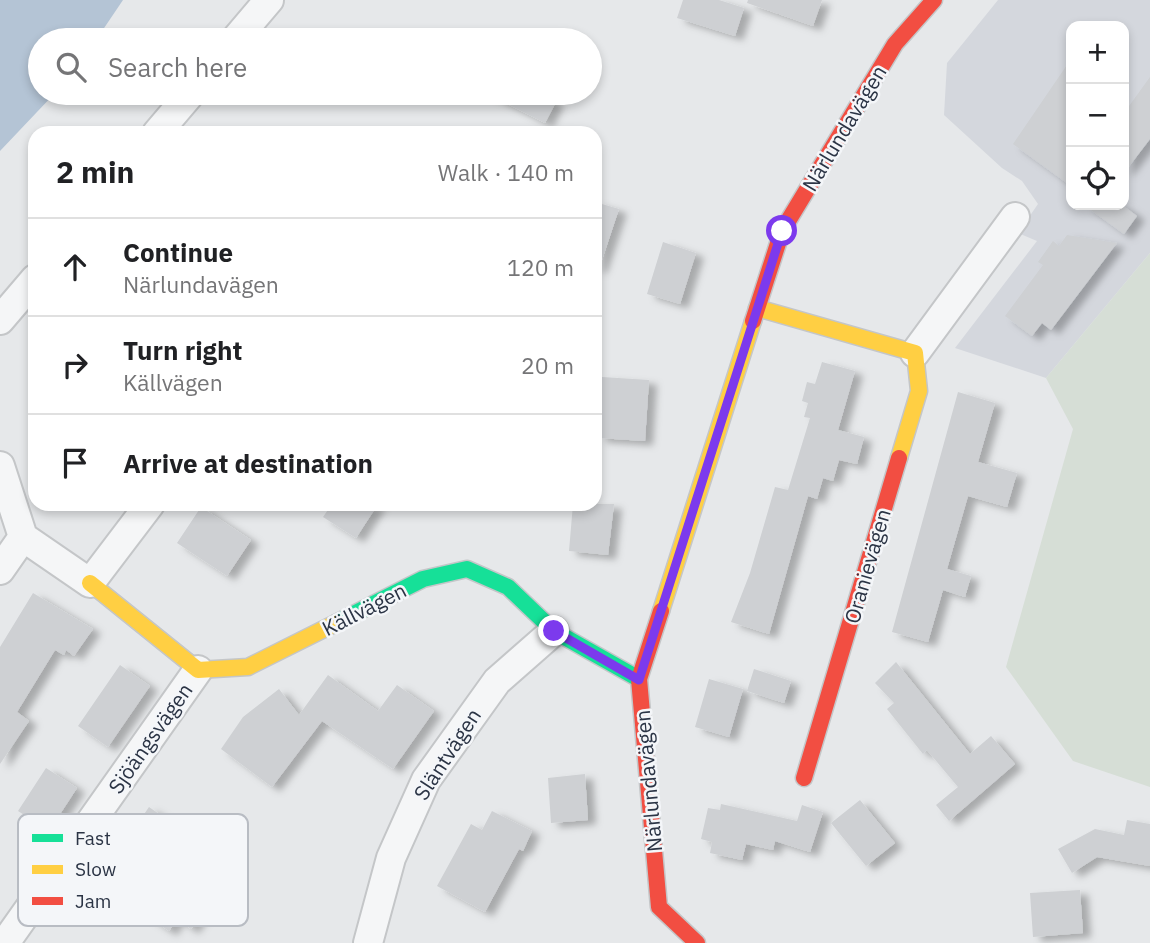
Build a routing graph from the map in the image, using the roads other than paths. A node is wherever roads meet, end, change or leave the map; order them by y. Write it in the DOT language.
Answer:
graph roads {
  1 [pos="269,0"];
  2 [pos="934,0"];
  3 [pos="245,28"];
  4 [pos="181,105"];
  5 [pos="164,126"];
  6 [pos="1015,217"];
  7 [pos="28,287"];
  8 [pos="757,309"];
  9 [pos="0,320"];
  10 [pos="915,353"];
  11 [pos="0,466"];
  12 [pos="145,511"];
  13 [pos="23,537"];
  14 [pos="0,570"];
  15 [pos="90,583"];
  16 [pos="554,631"];
  17 [pos="198,670"];
  18 [pos="639,680"];
  19 [pos="804,778"];
  20 [pos="96,814"];
  21 [pos="18,925"];
  22 [pos="5,943"];
  23 [pos="368,943"];
  24 [pos="696,943"];
  1 -- 3 [label="street"];
  2 -- 8 [label="street, Närlundavägen"];
  4 -- 5 [label="street"];
  6 -- 10 [label="street"];
  7 -- 9 [label="street"];
  8 -- 10 [label="street"];
  8 -- 18 [label="street, Närlundavägen"];
  10 -- 19 [label="street, Oranievägen"];
  11 -- 13 [label="street"];
  12 -- 15 [label="street"];
  13 -- 14 [label="street"];
  13 -- 15 [label="street"];
  15 -- 17 [label="street"];
  16 -- 17 [label="street, Källvägen"];
  16 -- 18 [label="street, Källvägen"];
  16 -- 23 [label="street, Släntvägen"];
  17 -- 20 [label="street, Sjöängsvägen"];
  18 -- 24 [label="street, Närlundavägen"];
  21 -- 22 [label="street, Sjöängsvägen"];
}
